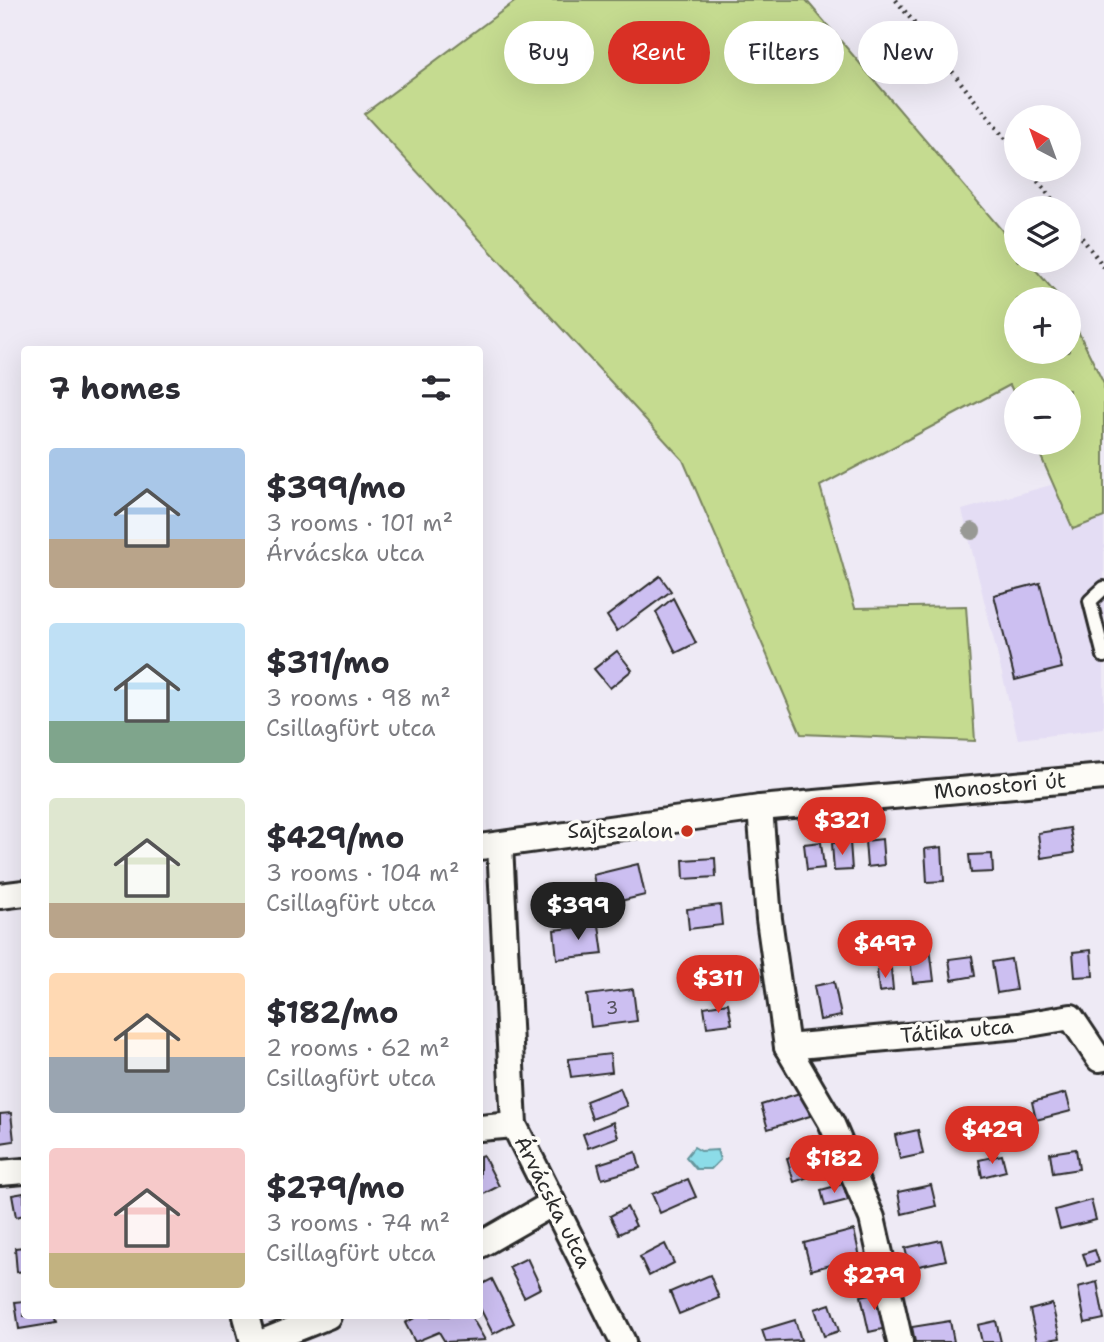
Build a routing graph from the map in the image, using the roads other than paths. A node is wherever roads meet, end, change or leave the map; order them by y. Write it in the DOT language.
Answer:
graph roads {
  1 [pos="1104,588"];
  2 [pos="1104,656"];
  3 [pos="1104,777"];
  4 [pos="760,808"];
  5 [pos="490,846"];
  6 [pos="21,893"];
  7 [pos="0,896"];
  8 [pos="788,1047"];
  9 [pos="1104,1058"];
  10 [pos="514,1125"];
  11 [pos="483,1128"];
  12 [pos="21,1171"];
  13 [pos="0,1173"];
  14 [pos="553,1203"];
  15 [pos="483,1243"];
  16 [pos="247,1319"];
  17 [pos="320,1319"];
  18 [pos="253,1342"];
  19 [pos="263,1342"];
  20 [pos="623,1342"];
  21 [pos="900,1342"];
  1 -- 2 [label="lane"];
  3 -- 4 [label="street, Monostori út"];
  4 -- 5 [label="street, Monostori út"];
  4 -- 8 [label="street"];
  5 -- 10 [label="street, Árvácska utca"];
  6 -- 7 [label="street"];
  8 -- 9 [label="street, Tátika utca"];
  8 -- 21 [label="street"];
  10 -- 11 [label="street"];
  10 -- 14 [label="street, Árvácska utca"];
  12 -- 13 [label="street"];
  14 -- 15 [label="street"];
  14 -- 20 [label="street, Árvácska utca"];
  16 -- 18 [label="street"];
  17 -- 19 [label="street"];
}
